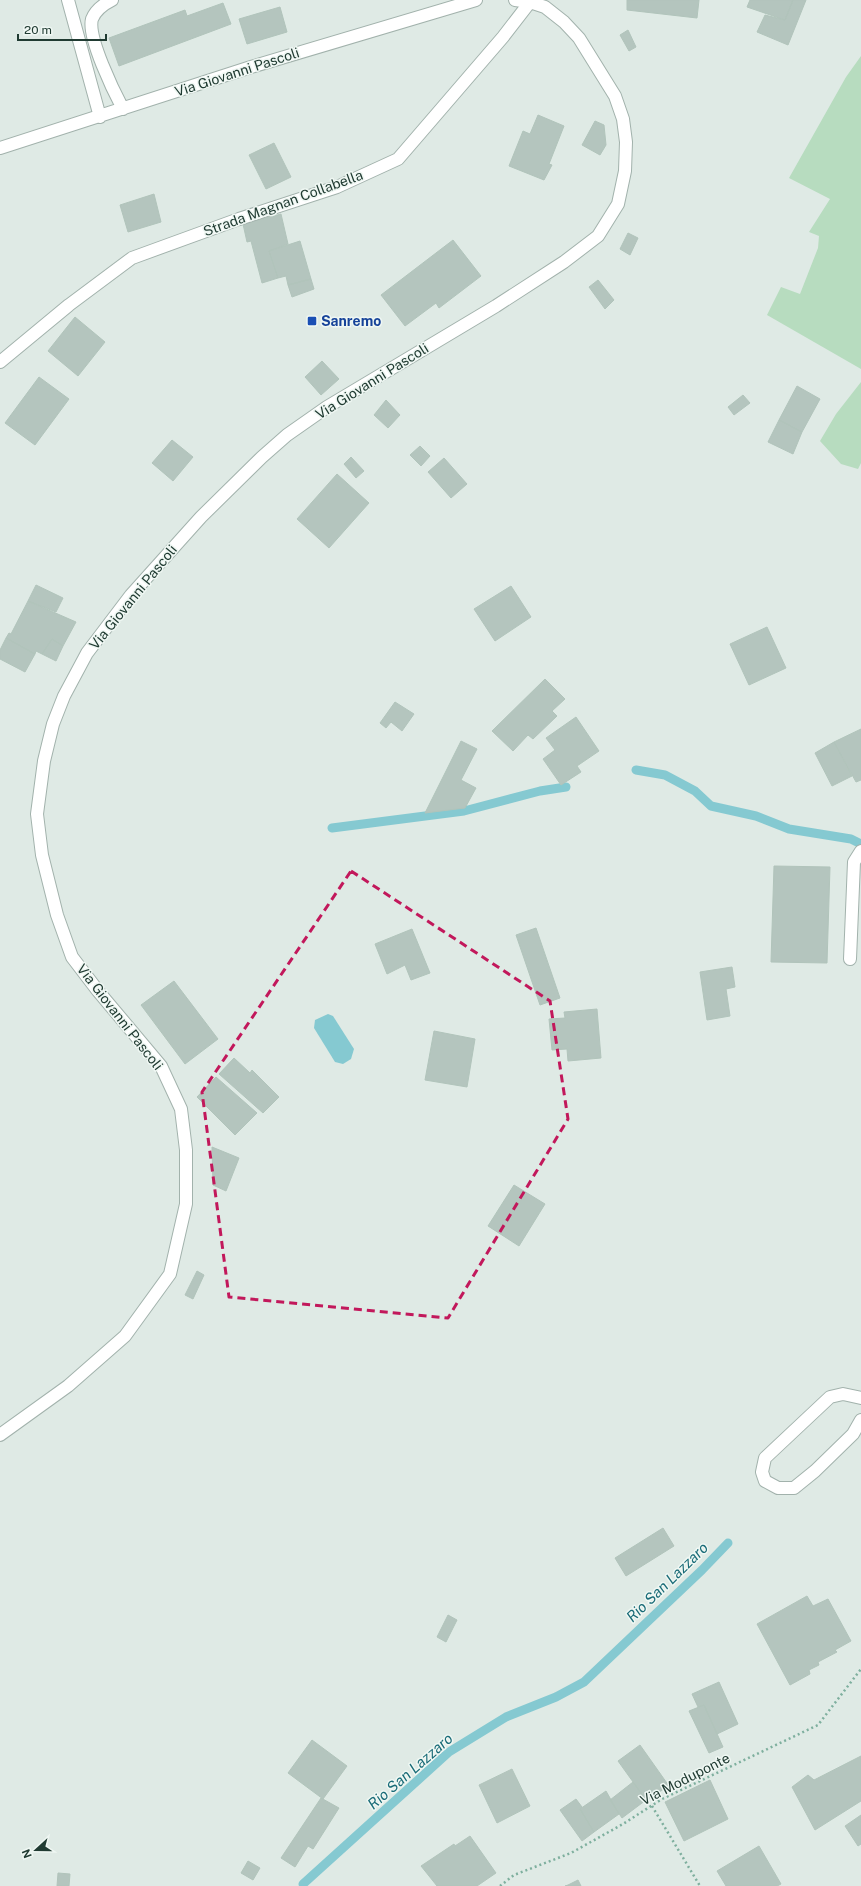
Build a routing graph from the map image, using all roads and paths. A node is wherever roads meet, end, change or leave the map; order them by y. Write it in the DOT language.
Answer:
graph roads {
  1 [pos="68,0"];
  2 [pos="112,0"];
  3 [pos="476,0"];
  4 [pos="515,0"];
  5 [pos="530,2"];
  6 [pos="123,109"];
  7 [pos="100,117"];
  8 [pos="0,148"];
  9 [pos="0,362"];
  10 [pos="861,851"];
  11 [pos="850,959"];
  12 [pos="861,1398"];
  13 [pos="861,1420"];
  14 [pos="0,1435"];
  15 [pos="861,1669"];
  16 [pos="652,1806"];
  17 [pos="500,1886"];
  18 [pos="700,1886"];
  1 -- 7 [label="street"];
  2 -- 6 [label="street"];
  3 -- 6 [label="street, Via Giovanni Pascoli"];
  4 -- 5 [label="street, Via Giovanni Pascoli"];
  5 -- 9 [label="street, Strada Magnan Collabella"];
  5 -- 14 [label="street, Via Giovanni Pascoli"];
  6 -- 7 [label="street, Via Giovanni Pascoli"];
  7 -- 8 [label="street, Via Giovanni Pascoli"];
  10 -- 11 [label="street"];
  12 -- 13 [label="street"];
  15 -- 16 [label="path, Via Moduponte"];
  16 -- 17 [label="path, Via Moduponte"];
  16 -- 18 [label="path"];
}
